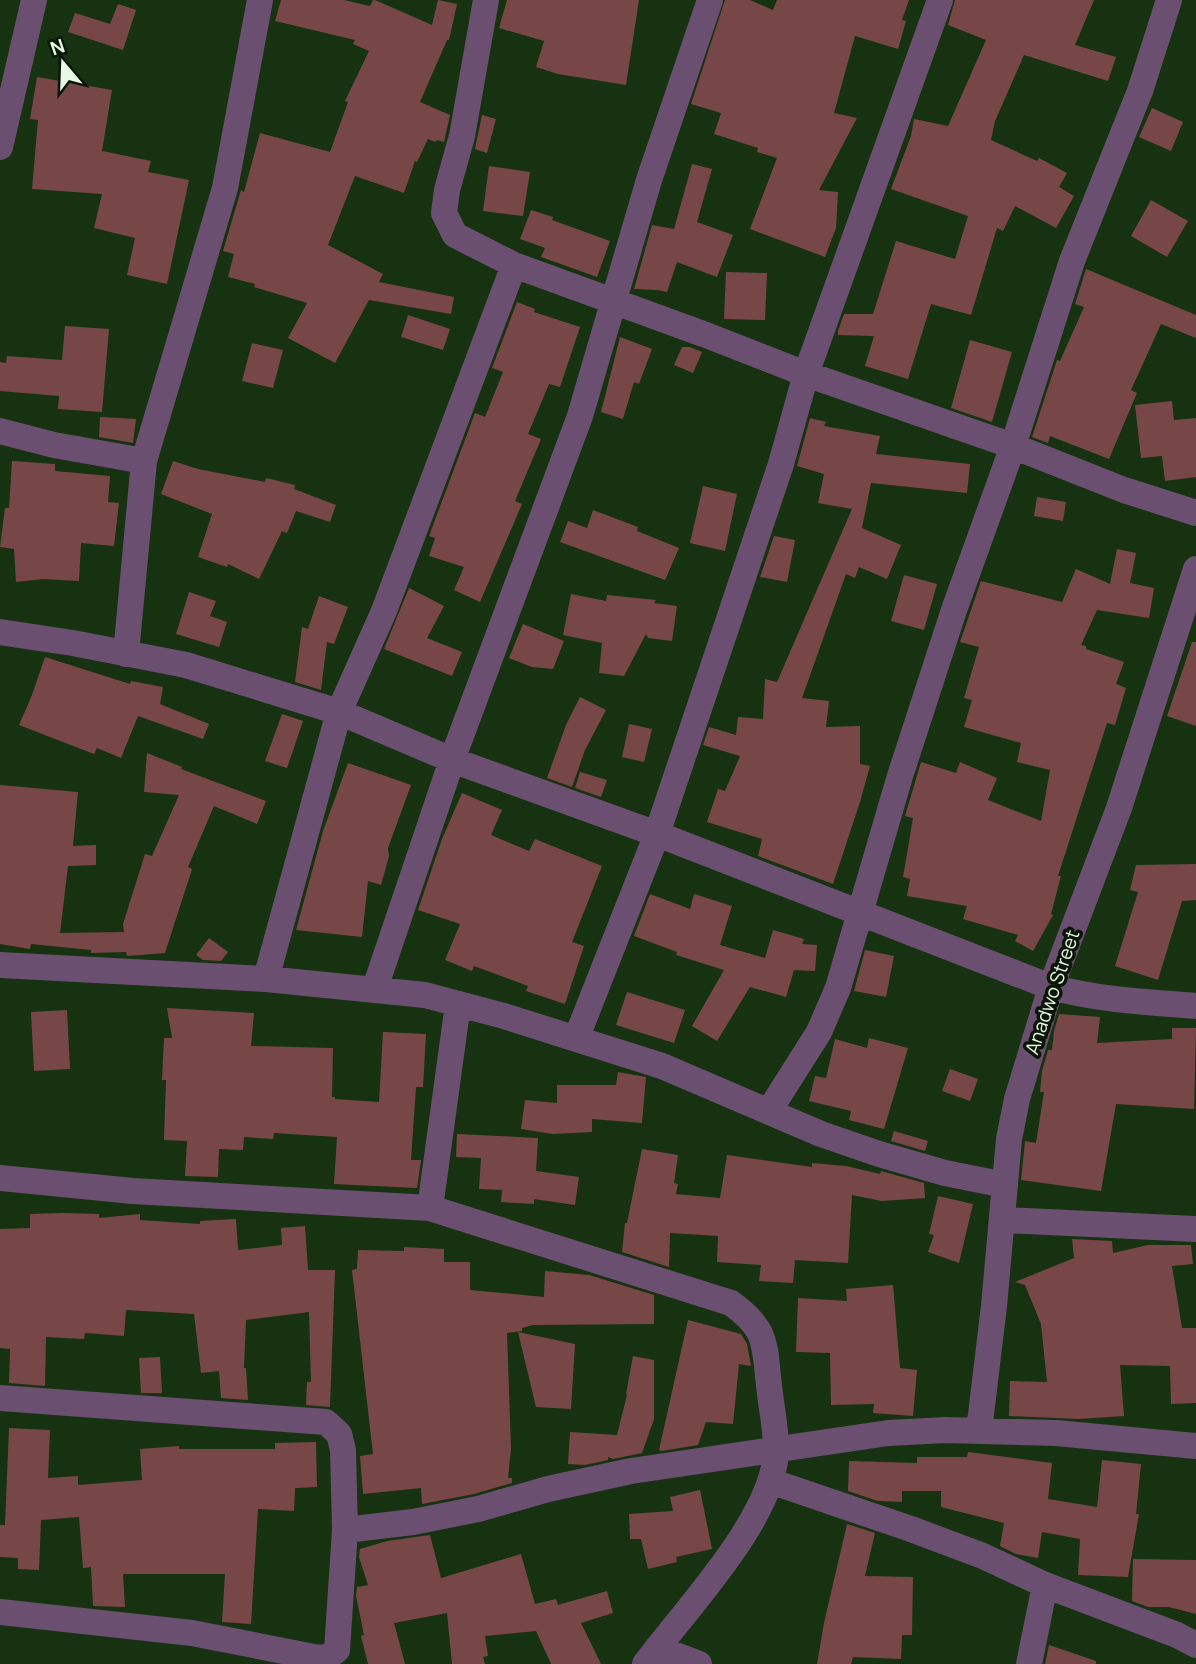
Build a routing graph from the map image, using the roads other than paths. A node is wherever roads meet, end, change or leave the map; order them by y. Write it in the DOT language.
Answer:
graph roads {
  1 [pos="34,0"];
  2 [pos="260,0"];
  3 [pos="486,0"];
  4 [pos="710,0"];
  5 [pos="940,0"];
  6 [pos="1169,0"];
  7 [pos="0,146"];
  8 [pos="514,265"];
  9 [pos="615,301"];
  10 [pos="806,374"];
  11 [pos="0,430"];
  12 [pos="1013,446"];
  13 [pos="144,461"];
  14 [pos="1196,513"];
  15 [pos="1196,569"];
  16 [pos="0,632"];
  17 [pos="126,654"];
  18 [pos="339,712"];
  19 [pos="452,760"];
  20 [pos="657,834"];
  21 [pos="861,912"];
  22 [pos="0,965"];
  23 [pos="266,979"];
  24 [pos="1051,987"];
  25 [pos="375,989"];
  26 [pos="1193,1000"];
  27 [pos="458,1004"];
  28 [pos="576,1039"];
  29 [pos="769,1111"];
  30 [pos="0,1178"];
  31 [pos="1005,1185"];
  32 [pos="430,1208"];
  33 [pos="1003,1220"];
  34 [pos="1196,1229"];
  35 [pos="0,1398"];
  36 [pos="979,1431"];
  37 [pos="1196,1446"];
  38 [pos="776,1450"];
  39 [pos="770,1481"];
  40 [pos="345,1530"];
  41 [pos="1045,1585"];
  42 [pos="0,1612"];
  43 [pos="1196,1645"];
  44 [pos="651,1656"];
  45 [pos="699,1664"];
  46 [pos="1029,1664"];
  1 -- 7 [label="street"];
  2 -- 13 [label="street"];
  3 -- 8 [label="street"];
  4 -- 9 [label="street"];
  5 -- 10 [label="street"];
  6 -- 12 [label="street"];
  8 -- 9 [label="street"];
  8 -- 18 [label="street"];
  9 -- 10 [label="street"];
  9 -- 19 [label="street"];
  10 -- 12 [label="street"];
  10 -- 20 [label="street"];
  11 -- 13 [label="street"];
  12 -- 14 [label="street"];
  12 -- 21 [label="street"];
  13 -- 17 [label="street"];
  15 -- 24 [label="street, Anadwo Street"];
  16 -- 17 [label="street"];
  17 -- 18 [label="street"];
  18 -- 19 [label="street"];
  18 -- 23 [label="street"];
  19 -- 20 [label="street"];
  19 -- 25 [label="street"];
  20 -- 21 [label="street"];
  20 -- 28 [label="street"];
  21 -- 24 [label="street"];
  21 -- 29 [label="street"];
  22 -- 23 [label="street"];
  23 -- 25 [label="street"];
  24 -- 26 [label="street"];
  24 -- 31 [label="street, Anadwo Street"];
  25 -- 27 [label="street"];
  27 -- 28 [label="street"];
  27 -- 32 [label="street"];
  28 -- 29 [label="street"];
  29 -- 31 [label="street"];
  30 -- 32 [label="street"];
  31 -- 33 [label="street, Anadwo Street"];
  32 -- 38 [label="street"];
  33 -- 34 [label="street"];
  33 -- 36 [label="street, Anadwo Street"];
  35 -- 40 [label="street"];
  36 -- 37 [label="street"];
  36 -- 38 [label="street"];
  38 -- 39 [label="street"];
  38 -- 40 [label="street"];
  39 -- 41 [label="street"];
  39 -- 44 [label="street"];
  40 -- 42 [label="street"];
  41 -- 43 [label="street"];
  41 -- 46 [label="street"];
  44 -- 45 [label="street"];
}
